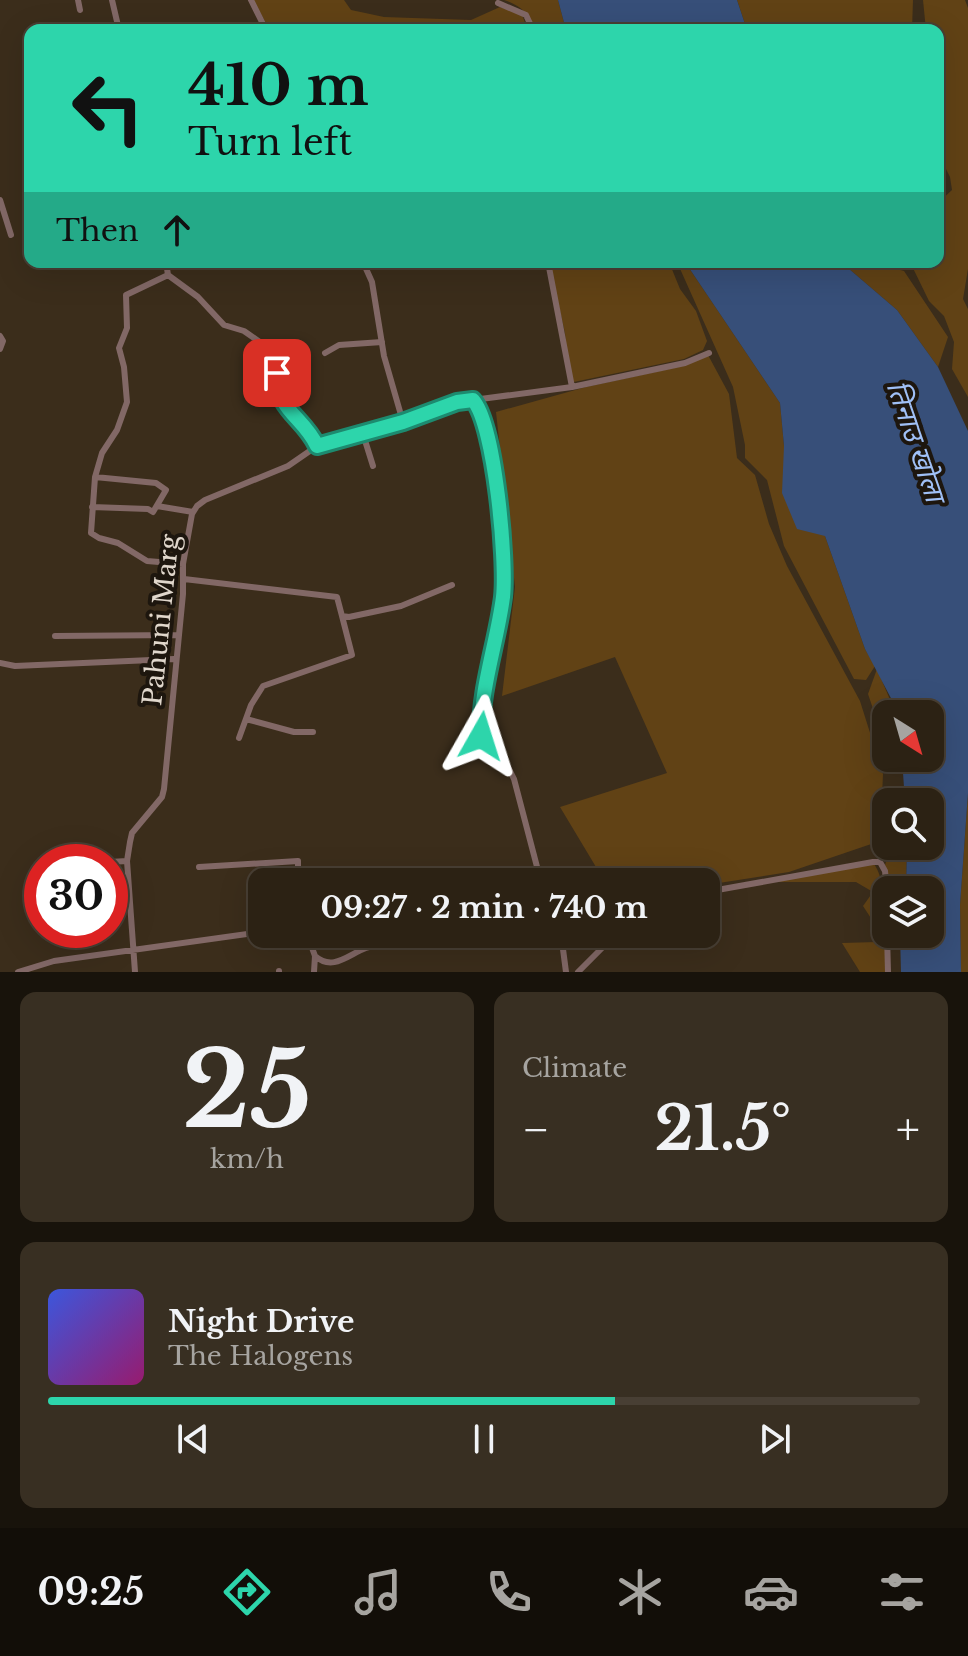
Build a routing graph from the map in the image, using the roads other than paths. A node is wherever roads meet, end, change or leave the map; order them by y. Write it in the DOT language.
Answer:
graph roads {
  1 [pos="78,0"];
  2 [pos="112,0"];
  3 [pos="251,0"];
  4 [pos="498,3"];
  5 [pos="80,10"];
  6 [pos="118,24"];
  7 [pos="263,24"];
  8 [pos="530,24"];
  9 [pos="0,200"];
  10 [pos="4,222"];
  11 [pos="11,235"];
  12 [pos="167,268"];
  13 [pos="365,268"];
  14 [pos="549,268"];
  15 [pos="168,275"];
  16 [pos="0,336"];
  17 [pos="382,342"];
  18 [pos="0,349"];
  19 [pos="325,353"];
  20 [pos="709,353"];
  21 [pos="572,387"];
  22 [pos="473,400"];
  23 [pos="403,422"];
  24 [pos="363,434"];
  25 [pos="317,446"];
  26 [pos="373,466"];
  27 [pos="95,477"];
  28 [pos="157,506"];
  29 [pos="92,507"];
  30 [pos="193,512"];
  31 [pos="183,564"];
  32 [pos="184,579"];
  33 [pos="452,585"];
  34 [pos="342,616"];
  35 [pos="178,635"];
  36 [pos="55,636"];
  37 [pos="174,659"];
  38 [pos="0,663"];
  39 [pos="246,719"];
  40 [pos="313,732"];
  41 [pos="239,738"];
  42 [pos="128,855"];
  43 [pos="199,867"];
  44 [pos="298,868"];
  45 [pos="537,868"];
  46 [pos="128,872"];
  47 [pos="886,876"];
  48 [pos="720,889"];
  49 [pos="248,934"];
  50 [pos="312,948"];
  51 [pos="366,948"];
  52 [pos="563,948"];
  53 [pos="602,948"];
  54 [pos="887,948"];
  55 [pos="135,949"];
  56 [pos="315,956"];
  57 [pos="340,962"];
  58 [pos="18,972"];
  59 [pos="135,972"];
  60 [pos="314,972"];
  61 [pos="342,972"];
  62 [pos="566,972"];
  63 [pos="578,972"];
  64 [pos="888,972"];
  1 -- 5 [label="street"];
  2 -- 6 [label="street"];
  3 -- 7 [label="street"];
  4 -- 8 [label="street"];
  9 -- 10 [label="street"];
  10 -- 11 [label="street"];
  12 -- 15 [label="street"];
  13 -- 17 [label="street"];
  14 -- 21 [label="street"];
  15 -- 25 [label="street"];
  15 -- 27 [label="street"];
  16 -- 18 [label="street"];
  17 -- 19 [label="street"];
  17 -- 23 [label="street"];
  20 -- 21 [label="street, Pahuni Marg"];
  21 -- 22 [label="street, Pahuni Marg"];
  22 -- 23 [label="street, Pahuni Marg"];
  22 -- 45 [label="street"];
  23 -- 24 [label="street, Pahuni Marg"];
  24 -- 25 [label="street, Pahuni Marg"];
  24 -- 26 [label="street"];
  25 -- 30 [label="street, Pahuni Marg"];
  27 -- 28 [label="street"];
  27 -- 29 [label="street"];
  28 -- 29 [label="street"];
  28 -- 30 [label="street"];
  29 -- 31 [label="street"];
  30 -- 31 [label="street, Pahuni Marg"];
  31 -- 32 [label="street, Pahuni Marg"];
  32 -- 34 [label="street"];
  32 -- 35 [label="street, Pahuni Marg"];
  33 -- 34 [label="street"];
  34 -- 39 [label="street"];
  35 -- 36 [label="street"];
  35 -- 37 [label="street, Pahuni Marg"];
  37 -- 38 [label="street"];
  37 -- 42 [label="street, Pahuni Marg"];
  39 -- 40 [label="street"];
  39 -- 41 [label="street"];
  43 -- 44 [label="street"];
  46 -- 55 [label="street, Pahuni Marg"];
  47 -- 48 [label="street"];
  49 -- 55 [label="street"];
  50 -- 56 [label="street"];
  51 -- 57 [label="street"];
  52 -- 62 [label="street"];
  53 -- 63 [label="street"];
  54 -- 64 [label="street"];
  55 -- 58 [label="street"];
  55 -- 59 [label="street, Pahuni Marg"];
  56 -- 57 [label="street"];
  56 -- 60 [label="street"];
  57 -- 61 [label="street"];
}
